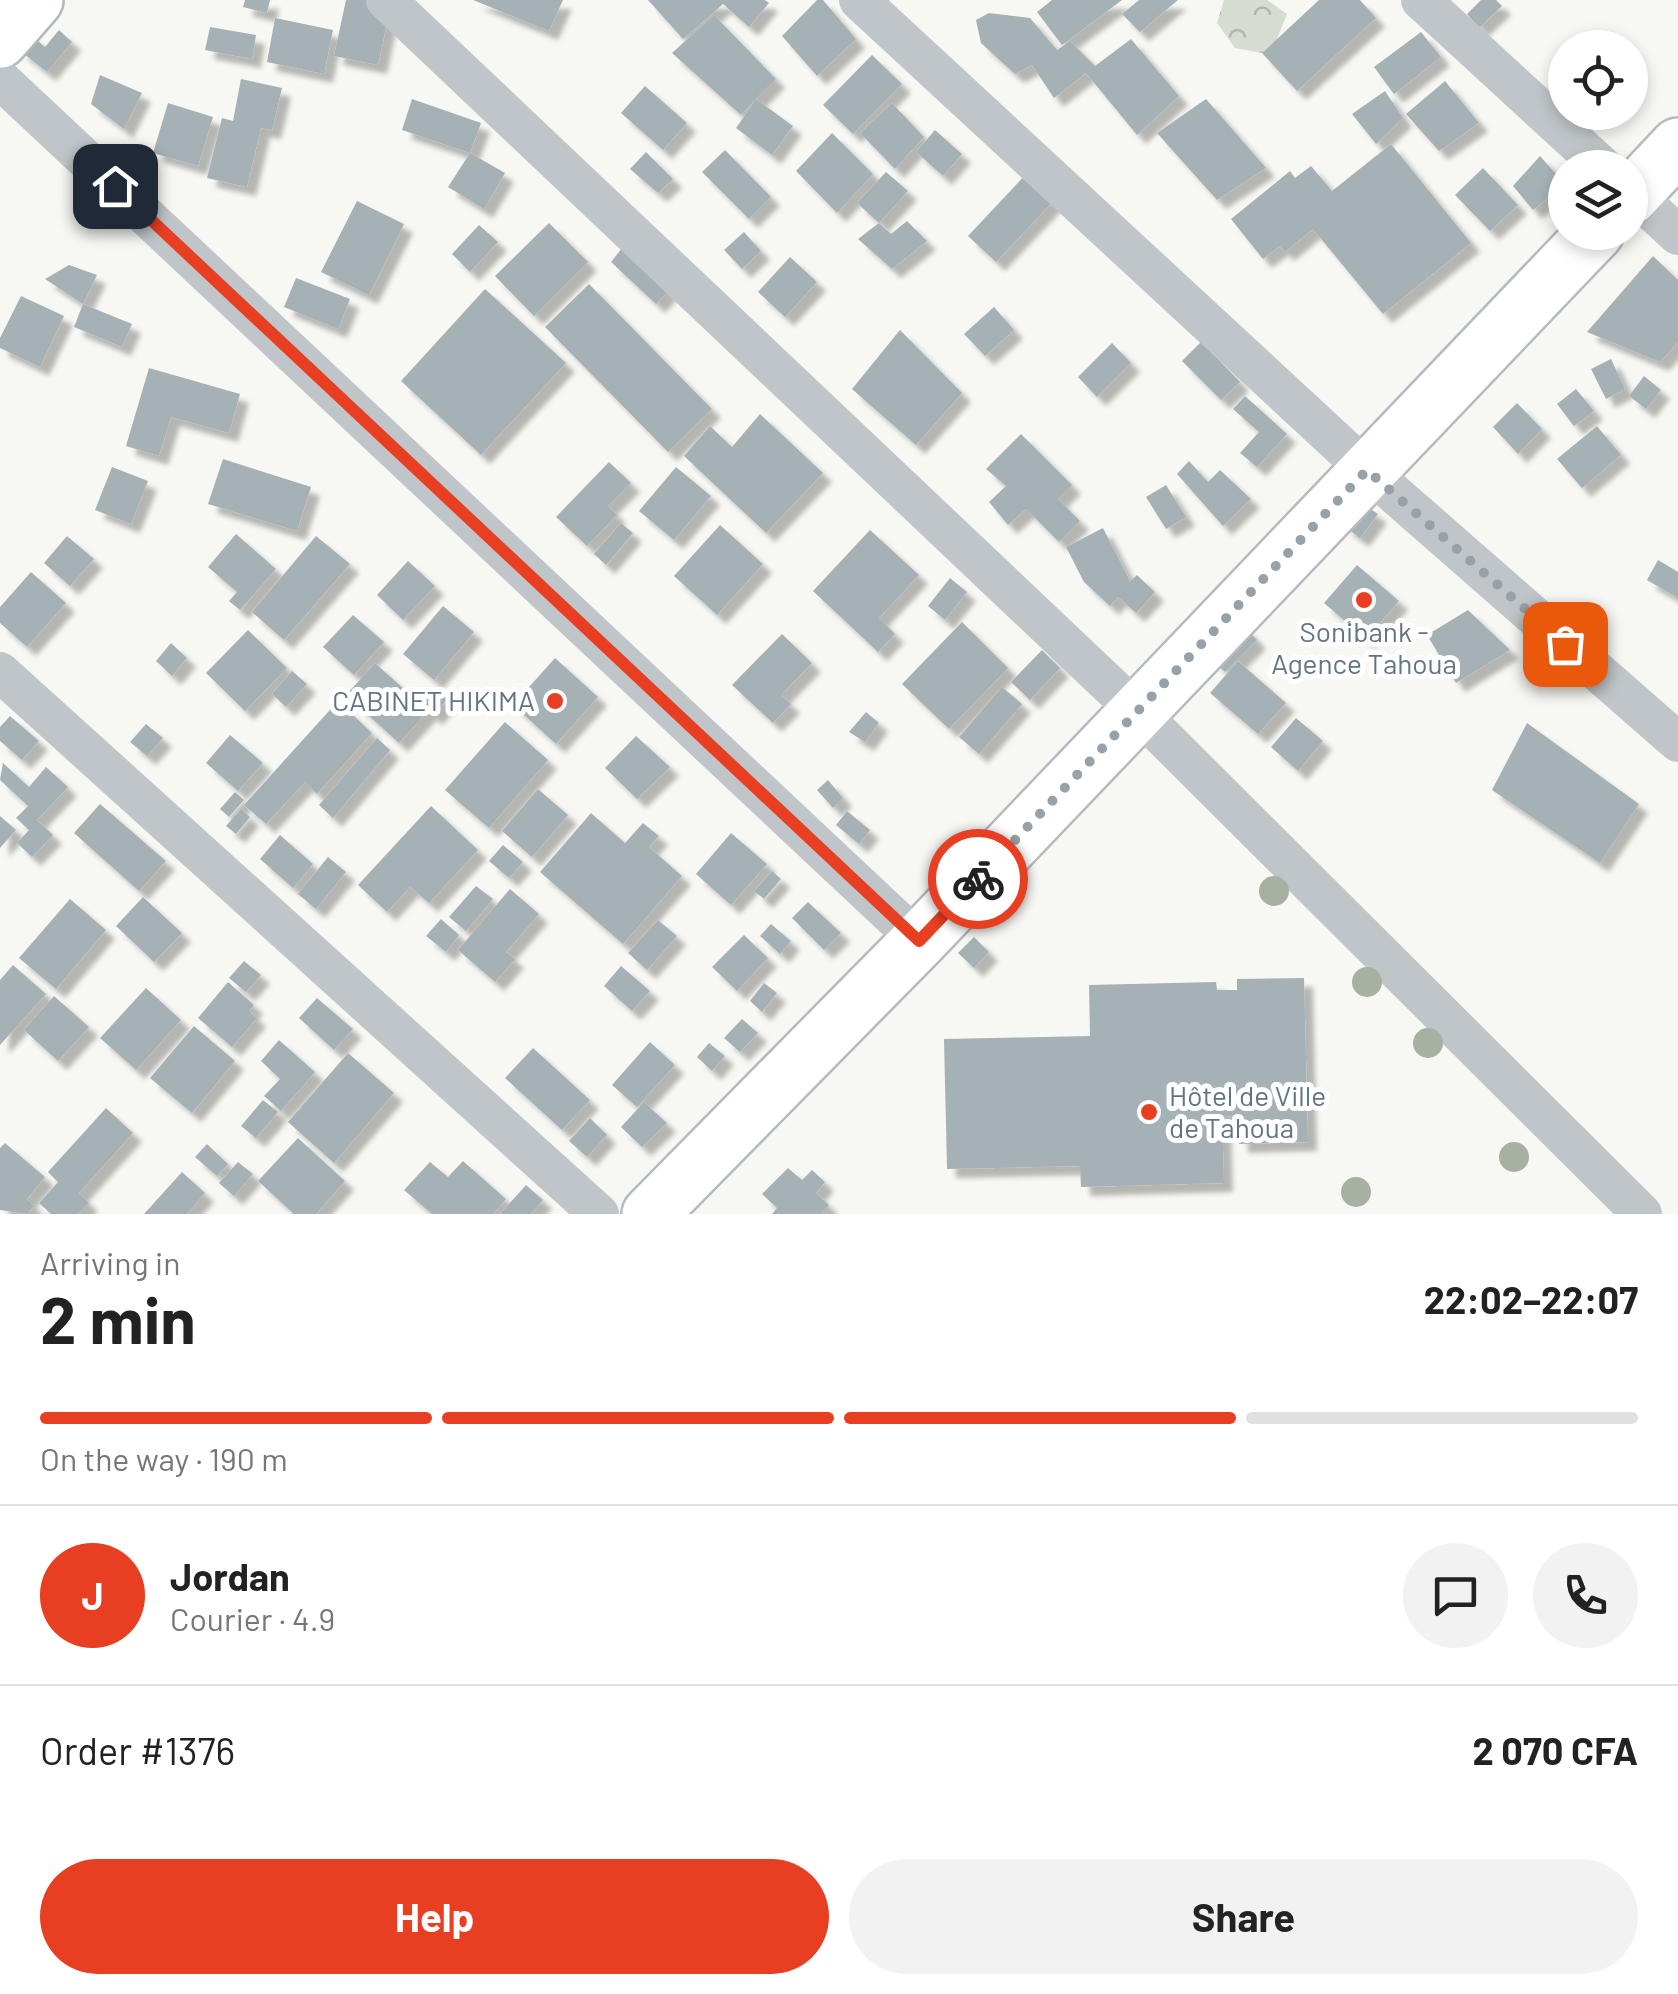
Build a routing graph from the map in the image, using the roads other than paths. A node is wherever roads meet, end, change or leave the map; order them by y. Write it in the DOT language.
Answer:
graph roads {
  1 [pos="35,0"];
  2 [pos="386,0"];
  3 [pos="860,0"];
  4 [pos="1422,0"];
  5 [pos="0,40"];
  6 [pos="0,79"];
  7 [pos="1678,146"];
  8 [pos="1584,150"];
  9 [pos="1648,169"];
  10 [pos="1648,208"];
  11 [pos="1678,235"];
  12 [pos="1579,250"];
  13 [pos="1367,470"];
  14 [pos="0,672"];
  15 [pos="1138,712"];
  16 [pos="1678,742"];
  17 [pos="919,941"];
  18 [pos="599,1214"];
  19 [pos="650,1214"];
  20 [pos="1642,1214"];
  1 -- 5 [label="main road"];
  2 -- 15 [label="street"];
  3 -- 13 [label="street"];
  4 -- 8 [label="street"];
  6 -- 17 [label="street"];
  7 -- 9 [label="main road"];
  10 -- 11 [label="street"];
  12 -- 13 [label="main road"];
  13 -- 15 [label="main road"];
  13 -- 16 [label="street"];
  14 -- 18 [label="street"];
  15 -- 17 [label="main road"];
  15 -- 20 [label="street"];
  17 -- 19 [label="main road"];
}
